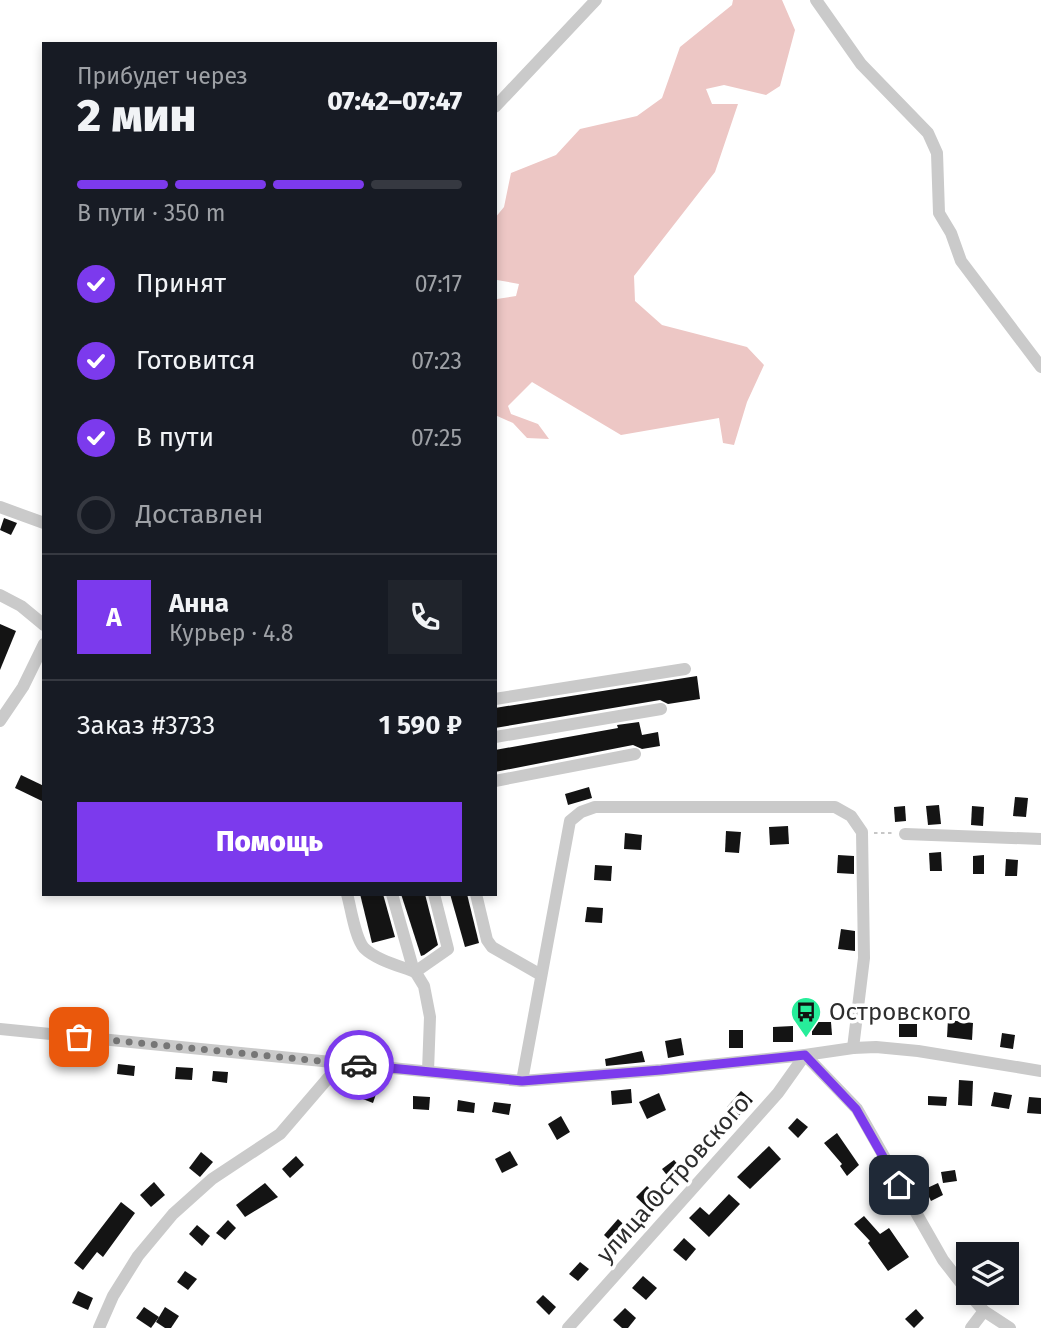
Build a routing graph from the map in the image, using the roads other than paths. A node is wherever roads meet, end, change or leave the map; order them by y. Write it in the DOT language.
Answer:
graph roads {
  1 [pos="596,0"];
  2 [pos="816,0"];
  3 [pos="497,105"];
  4 [pos="1041,367"];
  5 [pos="0,507"];
  6 [pos="42,522"];
  7 [pos="0,595"];
  8 [pos="42,623"];
  9 [pos="42,648"];
  10 [pos="685,669"];
  11 [pos="497,699"];
  12 [pos="662,709"];
  13 [pos="0,722"];
  14 [pos="497,737"];
  15 [pos="635,754"];
  16 [pos="497,781"];
  17 [pos="905,834"];
  18 [pos="1041,839"];
  19 [pos="348,896"];
  20 [pos="393,896"];
  21 [pos="435,896"];
  22 [pos="476,896"];
  23 [pos="415,972"];
  24 [pos="541,975"];
  25 [pos="0,1029"];
  26 [pos="853,1048"];
  27 [pos="805,1055"];
  28 [pos="341,1063"];
  29 [pos="1041,1071"];
  30 [pos="428,1072"];
  31 [pos="522,1081"];
  32 [pos="956,1277"];
  33 [pos="979,1305"];
  34 [pos="984,1311"];
  35 [pos="99,1328"];
  36 [pos="568,1328"];
  37 [pos="971,1328"];
  38 [pos="1010,1328"];
  1 -- 3 [label="street"];
  2 -- 4 [label="street"];
  5 -- 6 [label="street"];
  7 -- 8 [label="street"];
  9 -- 13 [label="street"];
  10 -- 11 [label="street"];
  12 -- 14 [label="street"];
  15 -- 16 [label="street"];
  17 -- 18 [label="street"];
  19 -- 23 [label="street"];
  20 -- 23 [label="street"];
  21 -- 23 [label="street"];
  22 -- 24 [label="street"];
  23 -- 30 [label="street"];
  24 -- 26 [label="street"];
  24 -- 31 [label="street"];
  25 -- 28 [label="street"];
  26 -- 27 [label="street"];
  26 -- 29 [label="street"];
  27 -- 31 [label="street"];
  27 -- 32 [label="street"];
  27 -- 36 [label="street, улица Островского"];
  28 -- 30 [label="street"];
  28 -- 35 [label="street"];
  30 -- 31 [label="street"];
  33 -- 34 [label="street"];
  34 -- 37 [label="street"];
  34 -- 38 [label="street"];
}
